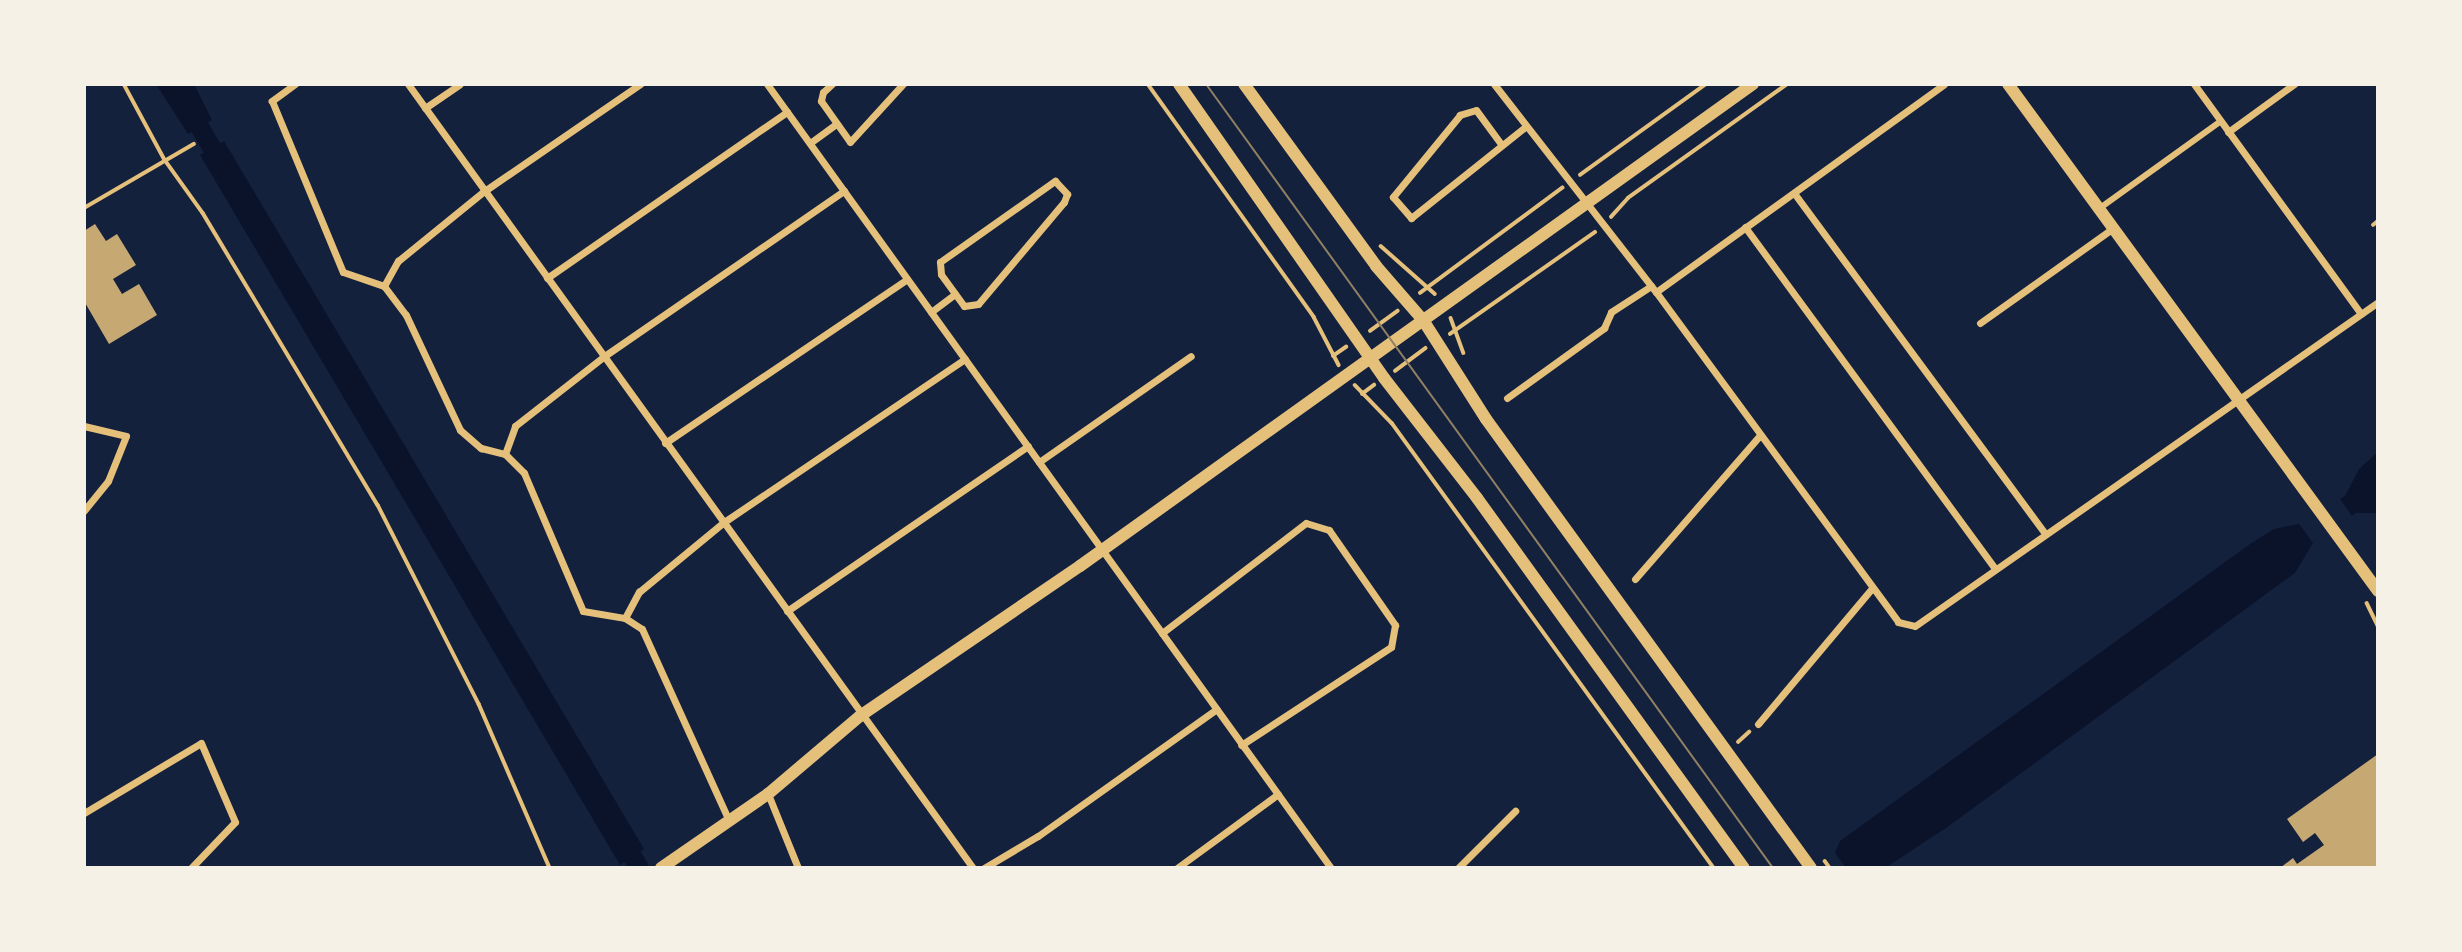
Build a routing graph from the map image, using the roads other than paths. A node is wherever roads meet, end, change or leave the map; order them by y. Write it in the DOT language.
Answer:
graph roads {
  1 [pos="295,84"];
  2 [pos="408,84"];
  3 [pos="460,84"];
  4 [pos="640,84"];
  5 [pos="767,84"];
  6 [pos="832,84"];
  7 [pos="903,84"];
  8 [pos="1178,84"];
  9 [pos="1244,84"];
  10 [pos="1494,84"];
  11 [pos="1753,84"];
  12 [pos="1944,84"];
  13 [pos="2008,84"];
  14 [pos="2194,84"];
  15 [pos="2294,84"];
  16 [pos="425,107"];
  17 [pos="787,112"];
  18 [pos="2221,121"];
  19 [pos="835,124"];
  20 [pos="1525,127"];
  21 [pos="2228,132"];
  22 [pos="810,143"];
  23 [pos="1501,144"];
  24 [pos="844,191"];
  25 [pos="483,192"];
  26 [pos="1794,193"];
  27 [pos="1587,204"];
  28 [pos="2100,208"];
  29 [pos="1745,227"];
  30 [pos="2114,227"];
  31 [pos="547,278"];
  32 [pos="907,279"];
  33 [pos="384,286"];
  34 [pos="1653,289"];
  35 [pos="955,294"];
  36 [pos="2378,302"];
  37 [pos="931,312"];
  38 [pos="2361,314"];
  39 [pos="1423,320"];
  40 [pos="1980,323"];
  41 [pos="1191,355"];
  42 [pos="603,357"];
  43 [pos="1370,358"];
  44 [pos="965,359"];
  45 [pos="1507,398"];
  46 [pos="2236,399"];
  47 [pos="84,426"];
  48 [pos="1760,435"];
  49 [pos="665,443"];
  50 [pos="1028,446"];
  51 [pos="505,454"];
  52 [pos="1039,462"];
  53 [pos="84,511"];
  54 [pos="724,522"];
  55 [pos="2045,534"];
  56 [pos="1102,550"];
  57 [pos="1995,569"];
  58 [pos="1635,579"];
  59 [pos="1872,588"];
  60 [pos="2378,591"];
  61 [pos="787,611"];
  62 [pos="625,618"];
  63 [pos="1162,633"];
  64 [pos="1217,709"];
  65 [pos="860,716"];
  66 [pos="1758,723"];
  67 [pos="1241,745"];
  68 [pos="768,794"];
  69 [pos="1278,794"];
  70 [pos="1515,811"];
  71 [pos="84,813"];
  72 [pos="730,822"];
  73 [pos="191,868"];
  74 [pos="661,868"];
  75 [pos="798,868"];
  76 [pos="973,868"];
  77 [pos="984,868"];
  78 [pos="1177,868"];
  79 [pos="1331,868"];
  80 [pos="1458,868"];
  81 [pos="1744,868"];
  82 [pos="1811,868"];
  1 -- 33 [label="street"];
  2 -- 16 [label="street"];
  3 -- 16 [label="street"];
  4 -- 25 [label="street"];
  5 -- 17 [label="street"];
  6 -- 19 [label="street"];
  7 -- 19 [label="street"];
  8 -- 43 [label="street"];
  9 -- 39 [label="street"];
  10 -- 20 [label="street"];
  11 -- 27 [label="street"];
  12 -- 26 [label="street"];
  13 -- 28 [label="street"];
  14 -- 18 [label="street"];
  15 -- 21 [label="street"];
  16 -- 25 [label="street"];
  17 -- 22 [label="street"];
  17 -- 31 [label="street"];
  18 -- 21 [label="street"];
  18 -- 28 [label="street"];
  19 -- 22 [label="street"];
  20 -- 23 [label="street"];
  20 -- 27 [label="street"];
  21 -- 38 [label="street"];
  22 -- 24 [label="street"];
  23 -- 23 [label="street"];
  24 -- 32 [label="street"];
  24 -- 42 [label="street"];
  25 -- 31 [label="street"];
  25 -- 33 [label="street"];
  26 -- 29 [label="street"];
  26 -- 55 [label="street"];
  27 -- 34 [label="street"];
  27 -- 39 [label="street"];
  28 -- 30 [label="street"];
  29 -- 34 [label="street"];
  29 -- 57 [label="street"];
  30 -- 40 [label="street"];
  30 -- 46 [label="street"];
  31 -- 42 [label="street"];
  32 -- 37 [label="street"];
  32 -- 49 [label="street"];
  33 -- 51 [label="street"];
  34 -- 45 [label="street"];
  34 -- 48 [label="street"];
  35 -- 35 [label="street"];
  35 -- 37 [label="street"];
  36 -- 38 [label="street"];
  37 -- 44 [label="street"];
  38 -- 46 [label="street"];
  39 -- 43 [label="street"];
  39 -- 82 [label="street"];
  41 -- 52 [label="street"];
  42 -- 49 [label="street"];
  42 -- 51 [label="street"];
  43 -- 56 [label="street"];
  43 -- 81 [label="street"];
  44 -- 50 [label="street"];
  44 -- 54 [label="street"];
  46 -- 55 [label="street"];
  46 -- 60 [label="street"];
  47 -- 53 [label="street"];
  48 -- 58 [label="street"];
  48 -- 59 [label="street"];
  49 -- 54 [label="street"];
  50 -- 52 [label="street"];
  50 -- 61 [label="street"];
  51 -- 62 [label="street"];
  52 -- 56 [label="street"];
  54 -- 61 [label="street"];
  54 -- 62 [label="street"];
  55 -- 57 [label="street"];
  56 -- 63 [label="street"];
  56 -- 65 [label="street"];
  57 -- 59 [label="street"];
  59 -- 66 [label="street"];
  61 -- 65 [label="street"];
  62 -- 72 [label="street"];
  63 -- 64 [label="street"];
  63 -- 67 [label="street"];
  64 -- 67 [label="street"];
  64 -- 77 [label="street"];
  65 -- 68 [label="street"];
  65 -- 76 [label="street"];
  67 -- 69 [label="street"];
  68 -- 72 [label="street"];
  68 -- 75 [label="street"];
  69 -- 78 [label="street"];
  69 -- 79 [label="street"];
  70 -- 80 [label="street"];
  71 -- 73 [label="street"];
  72 -- 74 [label="street"];
}
